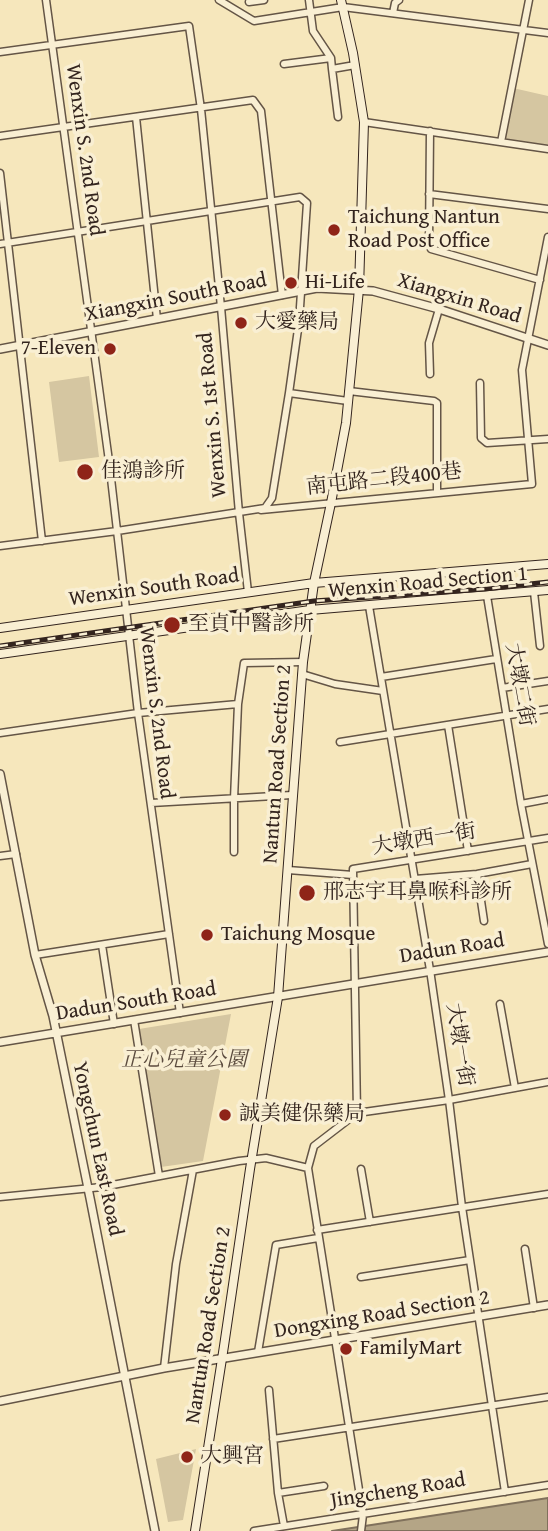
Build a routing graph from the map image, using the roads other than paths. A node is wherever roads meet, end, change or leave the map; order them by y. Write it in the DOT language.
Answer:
graph roads {
  1 [pos="46,0"];
  2 [pos="219,0"];
  3 [pos="264,0"];
  4 [pos="309,0"];
  5 [pos="399,0"];
  6 [pos="529,0"];
  7 [pos="249,2"];
  8 [pos="342,4"];
  9 [pos="311,12"];
  10 [pos="393,13"];
  11 [pos="522,30"];
  12 [pos="548,33"];
  13 [pos="52,45"];
  14 [pos="0,52"];
  15 [pos="331,58"];
  16 [pos="284,64"];
  17 [pos="355,65"];
  18 [pos="332,69"];
  19 [pos="201,108"];
  20 [pos="136,117"];
  21 [pos="338,117"];
  22 [pos="364,122"];
  23 [pos="63,126"];
  24 [pos="430,131"];
  25 [pos="0,136"];
  26 [pos="501,142"];
  27 [pos="548,149"];
  28 [pos="0,173"];
  29 [pos="429,194"];
  30 [pos="271,202"];
  31 [pos="548,209"];
  32 [pos="211,211"];
  33 [pos="147,221"];
  34 [pos="78,232"];
  35 [pos="548,237"];
  36 [pos="8,243"];
  37 [pos="0,244"];
  38 [pos="540,279"];
  39 [pos="359,289"];
  40 [pos="301,291"];
  41 [pos="282,295"];
  42 [pos="221,307"];
  43 [pos="439,309"];
  44 [pos="157,319"];
  45 [pos="91,332"];
  46 [pos="528,338"];
  47 [pos="548,345"];
  48 [pos="20,346"];
  49 [pos="0,349"];
  50 [pos="430,373"];
  51 [pos="480,383"];
  52 [pos="349,391"];
  53 [pos="289,393"];
  54 [pos="348,401"];
  55 [pos="548,439"];
  56 [pos="528,440"];
  57 [pos="437,493"];
  58 [pos="331,503"];
  59 [pos="239,513"];
  60 [pos="117,531"];
  61 [pos="41,541"];
  62 [pos="0,546"];
  63 [pos="548,565"];
  64 [pos="314,583"];
  65 [pos="548,590"];
  66 [pos="248,592"];
  67 [pos="534,592"];
  68 [pos="487,596"];
  69 [pos="369,606"];
  70 [pos="125,610"];
  71 [pos="310,610"];
  72 [pos="548,625"];
  73 [pos="538,627"];
  74 [pos="0,628"];
  75 [pos="129,636"];
  76 [pos="540,646"];
  77 [pos="0,654"];
  78 [pos="496,659"];
  79 [pos="303,662"];
  80 [pos="302,674"];
  81 [pos="380,677"];
  82 [pos="548,681"];
  83 [pos="502,688"];
  84 [pos="383,691"];
  85 [pos="238,704"];
  86 [pos="548,709"];
  87 [pos="138,713"];
  88 [pos="506,715"];
  89 [pos="448,725"];
  90 [pos="0,733"];
  91 [pos="390,734"];
  92 [pos="340,742"];
  93 [pos="0,774"];
  94 [pos="292,795"];
  95 [pos="234,799"];
  96 [pos="548,799"];
  97 [pos="150,803"];
  98 [pos="522,804"];
  99 [pos="548,838"];
  100 [pos="529,841"];
  101 [pos="468,850"];
  102 [pos="234,852"];
  103 [pos="16,854"];
  104 [pos="0,856"];
  105 [pos="412,860"];
  106 [pos="533,864"];
  107 [pos="288,870"];
  108 [pos="477,874"];
  109 [pos="353,875"];
  110 [pos="415,879"];
  111 [pos="484,922"];
  112 [pos="169,934"];
  113 [pos="102,944"];
  114 [pos="548,944"];
  115 [pos="548,952"];
  116 [pos="35,955"];
  117 [pos="430,970"];
  118 [pos="355,983"];
  119 [pos="278,996"];
  120 [pos="500,1004"];
  121 [pos="180,1013"];
  122 [pos="134,1020"];
  123 [pos="114,1024"];
  124 [pos="55,1032"];
  125 [pos="0,1041"];
  126 [pos="548,1082"];
  127 [pos="514,1088"];
  128 [pos="449,1100"];
  129 [pos="357,1113"];
  130 [pos="252,1160"];
  131 [pos="308,1168"];
  132 [pos="361,1169"];
  133 [pos="193,1170"];
  134 [pos="159,1176"];
  135 [pos="88,1188"];
  136 [pos="548,1194"];
  137 [pos="0,1198"];
  138 [pos="462,1207"];
  139 [pos="370,1222"];
  140 [pos="318,1234"];
  141 [pos="525,1249"];
  142 [pos="470,1260"];
  143 [pos="361,1277"];
  144 [pos="548,1305"];
  145 [pos="534,1308"];
  146 [pos="479,1317"];
  147 [pos="335,1340"];
  148 [pos="258,1353"];
  149 [pos="222,1359"];
  150 [pos="164,1368"];
  151 [pos="124,1376"];
  152 [pos="269,1390"];
  153 [pos="548,1397"];
  154 [pos="0,1401"];
  155 [pos="492,1405"];
  156 [pos="349,1428"];
  157 [pos="273,1439"];
  158 [pos="548,1485"];
  159 [pos="324,1486"];
  160 [pos="505,1492"];
  161 [pos="278,1493"];
  162 [pos="363,1515"];
  163 [pos="284,1526"];
  164 [pos="362,1527"];
  165 [pos="155,1531"];
  166 [pos="194,1531"];
  167 [pos="254,1531"];
  1 -- 13 [label="street, Wenxin S. 2nd Road"];
  2 -- 9 [label="street"];
  3 -- 7 [label="street"];
  4 -- 9 [label="street"];
  5 -- 10 [label="street"];
  6 -- 11 [label="street"];
  8 -- 9 [label="street"];
  8 -- 10 [label="street"];
  8 -- 17 [label="main road, Nantun Road Section 2"];
  9 -- 15 [label="street"];
  10 -- 11 [label="street"];
  11 -- 12 [label="street"];
  11 -- 26 [label="street"];
  13 -- 14 [label="street"];
  13 -- 19 [label="street, Wenxin S. 1st Road"];
  13 -- 23 [label="street, Wenxin S. 2nd Road"];
  15 -- 16 [label="street"];
  15 -- 18 [label="street"];
  17 -- 18 [label="street"];
  17 -- 22 [label="main road, Nantun Road Section 2"];
  18 -- 21 [label="street"];
  19 -- 20 [label="street"];
  19 -- 30 [label="street"];
  19 -- 32 [label="street, Wenxin S. 1st Road"];
  20 -- 23 [label="street"];
  20 -- 33 [label="street"];
  22 -- 24 [label="street"];
  22 -- 39 [label="main road, Nantun Road Section 2"];
  23 -- 25 [label="street"];
  23 -- 34 [label="street, Wenxin S. 2nd Road"];
  24 -- 26 [label="street"];
  24 -- 29 [label="street"];
  26 -- 27 [label="street"];
  28 -- 36 [label="street"];
  29 -- 31 [label="street"];
  29 -- 38 [label="street"];
  30 -- 32 [label="street"];
  30 -- 40 [label="street"];
  30 -- 41 [label="street"];
  32 -- 33 [label="street"];
  32 -- 42 [label="street, Wenxin S. 1st Road"];
  33 -- 34 [label="street"];
  33 -- 44 [label="street"];
  34 -- 36 [label="street"];
  34 -- 45 [label="street, Wenxin S. 2nd Road"];
  35 -- 38 [label="street"];
  36 -- 37 [label="street"];
  36 -- 48 [label="street"];
  38 -- 46 [label="street"];
  39 -- 40 [label="street, Xiangxin South Road"];
  39 -- 43 [label="street, Xiangxin Road"];
  39 -- 52 [label="main road, Nantun Road Section 2"];
  40 -- 41 [label="street, Xiangxin South Road"];
  40 -- 53 [label="street"];
  41 -- 42 [label="street, Xiangxin South Road"];
  42 -- 44 [label="street, Xiangxin South Road"];
  42 -- 59 [label="street, Wenxin S. 1st Road"];
  43 -- 46 [label="street, Xiangxin Road"];
  43 -- 50 [label="street"];
  44 -- 45 [label="street, Xiangxin South Road"];
  45 -- 48 [label="street, Xiangxin South Road"];
  45 -- 60 [label="street, Wenxin S. 2nd Road"];
  46 -- 47 [label="street, Xiangxin Road"];
  46 -- 56 [label="street"];
  48 -- 49 [label="street, Xiangxin South Road"];
  48 -- 61 [label="street"];
  51 -- 56 [label="street"];
  52 -- 54 [label="main road, Nantun Road Section 2"];
  52 -- 57 [label="street"];
  53 -- 54 [label="street"];
  53 -- 59 [label="street"];
  54 -- 58 [label="main road, Nantun Road Section 2"];
  55 -- 56 [label="street"];
  56 -- 57 [label="street, 南屯路二段400巷"];
  57 -- 58 [label="street, 南屯路二段400巷"];
  58 -- 59 [label="street, 南屯路二段400巷"];
  58 -- 64 [label="main road, Nantun Road Section 2"];
  59 -- 60 [label="street"];
  59 -- 66 [label="street, Wenxin S. 1st Road"];
  60 -- 61 [label="street"];
  60 -- 70 [label="street, Wenxin S. 2nd Road"];
  61 -- 62 [label="street"];
  63 -- 64 [label="main road, Wenxin Road Section 1"];
  64 -- 66 [label="main road, Wenxin South Road"];
  64 -- 71 [label="main road, Nantun Road Section 2"];
  65 -- 67 [label="main road, Wenxin Road Section 1"];
  66 -- 70 [label="main road, Wenxin South Road"];
  67 -- 68 [label="main road, Wenxin Road Section 1"];
  67 -- 73 [label="street"];
  68 -- 69 [label="main road, Wenxin Road Section 1"];
  68 -- 78 [label="street, 大墩二街"];
  69 -- 71 [label="main road, Wenxin Road Section 1"];
  69 -- 81 [label="street, 大墩一街"];
  70 -- 74 [label="main road, Wenxin South Road"];
  70 -- 75 [label="street, Wenxin S. 2nd Road"];
  71 -- 75 [label="main road, Wenxin South Road"];
  71 -- 79 [label="main road, Nantun Road Section 2"];
  72 -- 73 [label="street"];
  73 -- 76 [label="street"];
  75 -- 77 [label="main road, Wenxin South Road"];
  75 -- 87 [label="street, Wenxin S. 2nd Road"];
  78 -- 81 [label="street"];
  78 -- 83 [label="street, 大墩二街"];
  79 -- 80 [label="main road, Nantun Road Section 2"];
  79 -- 85 [label="street"];
  80 -- 84 [label="street"];
  80 -- 94 [label="main road, Nantun Road Section 2"];
  81 -- 84 [label="street, 大墩一街"];
  82 -- 83 [label="street"];
  83 -- 88 [label="street, 大墩二街"];
  84 -- 91 [label="street, 大墩一街"];
  85 -- 87 [label="street"];
  85 -- 95 [label="street"];
  86 -- 88 [label="street"];
  87 -- 90 [label="street"];
  87 -- 97 [label="street, Wenxin S. 2nd Road"];
  88 -- 89 [label="street"];
  88 -- 98 [label="street, 大墩二街"];
  89 -- 91 [label="street"];
  89 -- 101 [label="street"];
  91 -- 92 [label="street"];
  91 -- 105 [label="street, 大墩一街"];
  93 -- 103 [label="street, Yongchun East Road"];
  94 -- 95 [label="street"];
  94 -- 107 [label="main road, Nantun Road Section 2"];
  95 -- 97 [label="street"];
  95 -- 102 [label="street"];
  96 -- 98 [label="street"];
  97 -- 112 [label="street, Wenxin S. 2nd Road"];
  98 -- 100 [label="street, 大墩二街"];
  99 -- 100 [label="street, 大墩西一街"];
  100 -- 101 [label="street, 大墩西一街"];
  100 -- 106 [label="street, 大墩二街"];
  101 -- 105 [label="street, 大墩西一街"];
  103 -- 104 [label="street"];
  103 -- 116 [label="street, Yongchun East Road"];
  105 -- 109 [label="street, 大墩西一街"];
  105 -- 110 [label="street, 大墩一街"];
  106 -- 108 [label="street"];
  106 -- 114 [label="street, 大墩二街"];
  107 -- 109 [label="street"];
  107 -- 119 [label="main road, Nantun Road Section 2"];
  108 -- 110 [label="street"];
  108 -- 111 [label="street"];
  109 -- 118 [label="street, 大墩西一街"];
  110 -- 117 [label="street, 大墩一街"];
  112 -- 113 [label="street"];
  112 -- 121 [label="street, Wenxin S. 2nd Road"];
  113 -- 116 [label="street"];
  113 -- 123 [label="street"];
  115 -- 117 [label="street, Dadun Road"];
  116 -- 124 [label="street, Yongchun East Road"];
  117 -- 118 [label="street, Dadun Road"];
  117 -- 128 [label="street, 大墩一街"];
  118 -- 119 [label="street, Dadun Road"];
  118 -- 129 [label="street, 大墩西一街"];
  119 -- 121 [label="street, Dadun South Road"];
  119 -- 130 [label="main road, Nantun Road Section 2"];
  120 -- 127 [label="street"];
  121 -- 122 [label="street, Dadun South Road"];
  122 -- 123 [label="street, Dadun South Road"];
  122 -- 134 [label="street"];
  123 -- 124 [label="street, Dadun South Road"];
  124 -- 125 [label="street, Dadun South Road"];
  124 -- 135 [label="street, Yongchun East Road"];
  126 -- 127 [label="street"];
  127 -- 128 [label="street"];
  128 -- 129 [label="street"];
  128 -- 138 [label="street, 大墩一街"];
  129 -- 131 [label="street"];
  130 -- 131 [label="street"];
  130 -- 133 [label="street"];
  130 -- 149 [label="main road, Nantun Road Section 2"];
  131 -- 140 [label="street"];
  132 -- 139 [label="street"];
  133 -- 134 [label="street"];
  133 -- 150 [label="street"];
  134 -- 135 [label="street"];
  135 -- 137 [label="street"];
  135 -- 151 [label="street, Yongchun East Road"];
  136 -- 138 [label="street"];
  138 -- 139 [label="street"];
  138 -- 142 [label="street, 大墩一街"];
  139 -- 140 [label="street"];
  140 -- 147 [label="street"];
  140 -- 148 [label="street"];
  141 -- 145 [label="street"];
  142 -- 143 [label="street"];
  142 -- 146 [label="street, 大墩一街"];
  144 -- 145 [label="street, Dongxing Road Section 2"];
  145 -- 146 [label="street, Dongxing Road Section 2"];
  146 -- 147 [label="street, Dongxing Road Section 2"];
  146 -- 155 [label="street, 大墩一街"];
  147 -- 148 [label="street, Dongxing Road Section 2"];
  147 -- 156 [label="street"];
  148 -- 149 [label="street, Dongxing Road Section 2"];
  149 -- 150 [label="street, Dongxing Road Section 2"];
  149 -- 166 [label="main road, Nantun Road Section 2"];
  150 -- 151 [label="street, Dongxing Road Section 2"];
  151 -- 154 [label="street, Dongxing Road Section 2"];
  151 -- 165 [label="street, Yongchun East Road"];
  152 -- 157 [label="street"];
  153 -- 155 [label="street"];
  155 -- 156 [label="street"];
  155 -- 160 [label="street, 大墩一街"];
  156 -- 157 [label="street"];
  156 -- 162 [label="street"];
  157 -- 161 [label="street"];
  158 -- 160 [label="street, Jingcheng Road"];
  159 -- 161 [label="street"];
  160 -- 162 [label="street, Jingcheng Road"];
  161 -- 163 [label="street"];
  162 -- 163 [label="street, Jingcheng Road"];
  162 -- 164 [label="street"];
  163 -- 167 [label="street, Jingcheng Road"];
}
